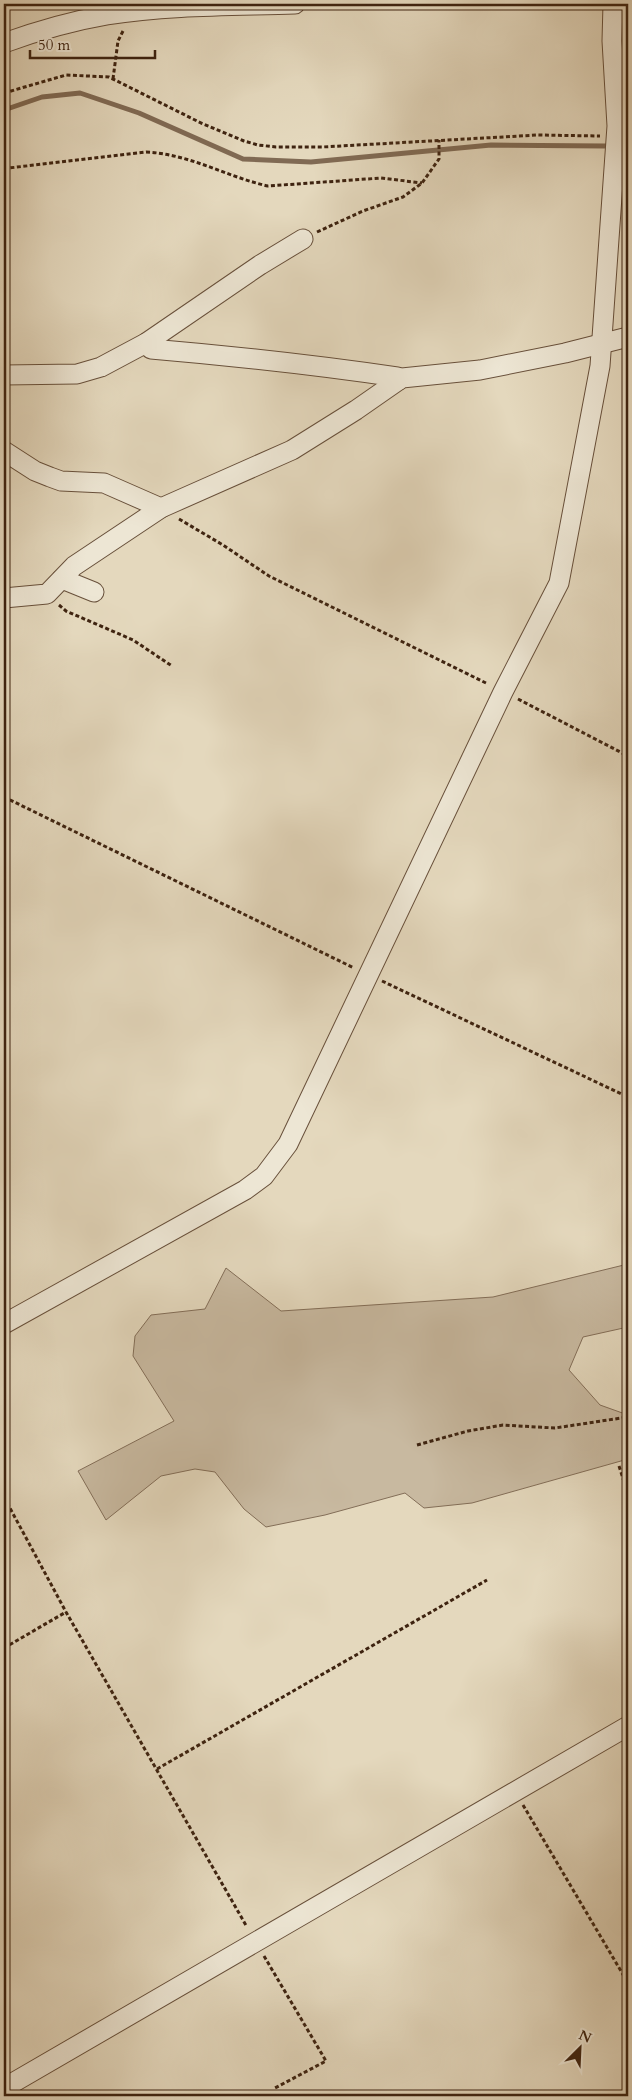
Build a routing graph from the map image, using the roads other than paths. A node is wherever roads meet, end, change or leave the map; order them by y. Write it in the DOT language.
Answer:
graph roads {
  1 [pos="295,4"];
  2 [pos="614,4"];
  3 [pos="4,43"];
  4 [pos="303,239"];
  5 [pos="628,337"];
  6 [pos="146,343"];
  7 [pos="601,345"];
  8 [pos="4,375"];
  9 [pos="399,380"];
  10 [pos="4,451"];
  11 [pos="161,508"];
  12 [pos="62,579"];
  13 [pos="94,592"];
  14 [pos="4,598"];
  15 [pos="4,1324"];
  16 [pos="628,1726"];
  17 [pos="4,2088"];
  1 -- 3 [label="street"];
  2 -- 7 [label="street"];
  4 -- 6 [label="street"];
  5 -- 7 [label="street"];
  6 -- 8 [label="street"];
  6 -- 9 [label="street"];
  7 -- 9 [label="street"];
  7 -- 15 [label="street"];
  9 -- 11 [label="street"];
  10 -- 11 [label="street"];
  11 -- 12 [label="street"];
  12 -- 13 [label="street"];
  12 -- 14 [label="street"];
  16 -- 17 [label="street"];
}
